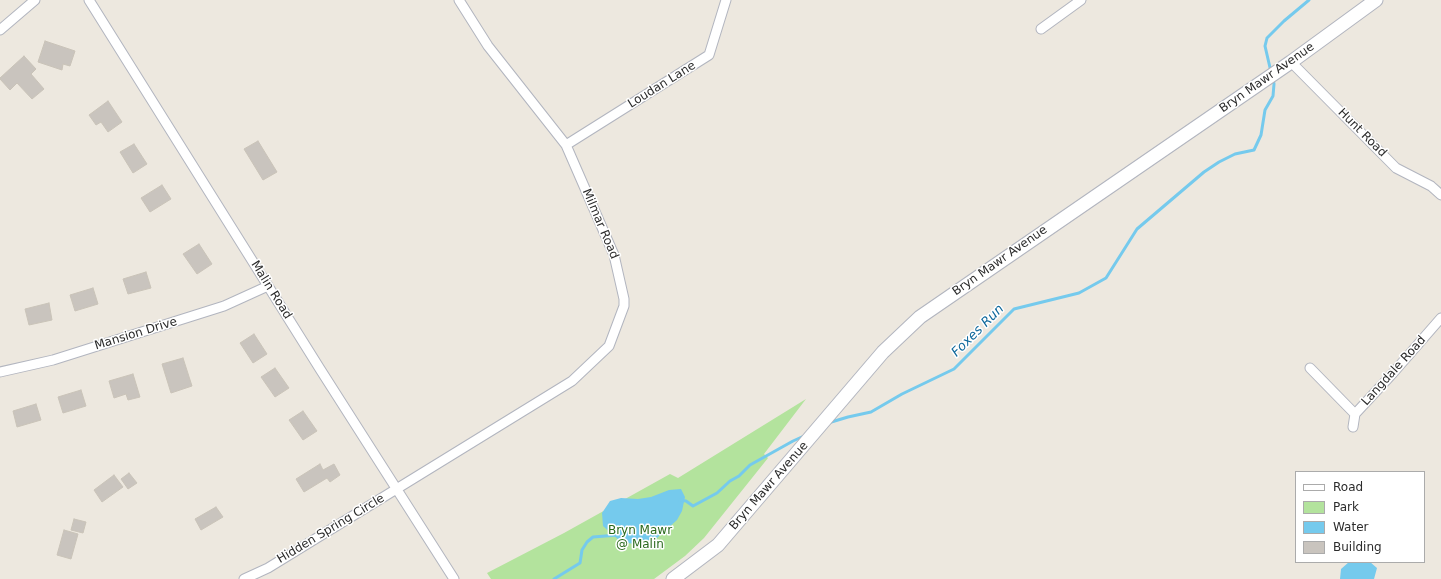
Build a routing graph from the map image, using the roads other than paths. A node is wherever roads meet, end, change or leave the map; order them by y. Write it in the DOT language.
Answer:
graph roads {
  1 [pos="35,0"];
  2 [pos="89,0"];
  3 [pos="459,0"];
  4 [pos="726,0"];
  5 [pos="1081,0"];
  6 [pos="1376,0"];
  7 [pos="1041,29"];
  8 [pos="0,30"];
  9 [pos="1291,62"];
  10 [pos="566,145"];
  11 [pos="1441,195"];
  12 [pos="268,286"];
  13 [pos="1441,318"];
  14 [pos="1310,368"];
  15 [pos="0,372"];
  16 [pos="1355,414"];
  17 [pos="1354,427"];
  18 [pos="396,489"];
  19 [pos="244,579"];
  20 [pos="454,579"];
  21 [pos="673,579"];
  1 -- 8 [label="street"];
  2 -- 12 [label="street, Malin Road"];
  3 -- 10 [label="street, Milmar Road"];
  4 -- 10 [label="street, Loudan Lane"];
  5 -- 7 [label="street"];
  6 -- 9 [label="main road, Bryn Mawr Avenue"];
  9 -- 11 [label="street, Hunt Road"];
  9 -- 21 [label="main road, Bryn Mawr Avenue"];
  10 -- 18 [label="street, Milmar Road"];
  12 -- 15 [label="street, Mansion Drive"];
  12 -- 18 [label="street, Malin Road"];
  13 -- 16 [label="street, Langdale Road"];
  14 -- 16 [label="street"];
  16 -- 17 [label="street, Langdale Road"];
  18 -- 19 [label="street, Hidden Spring Circle"];
  18 -- 20 [label="street, Malin Road"];
}
